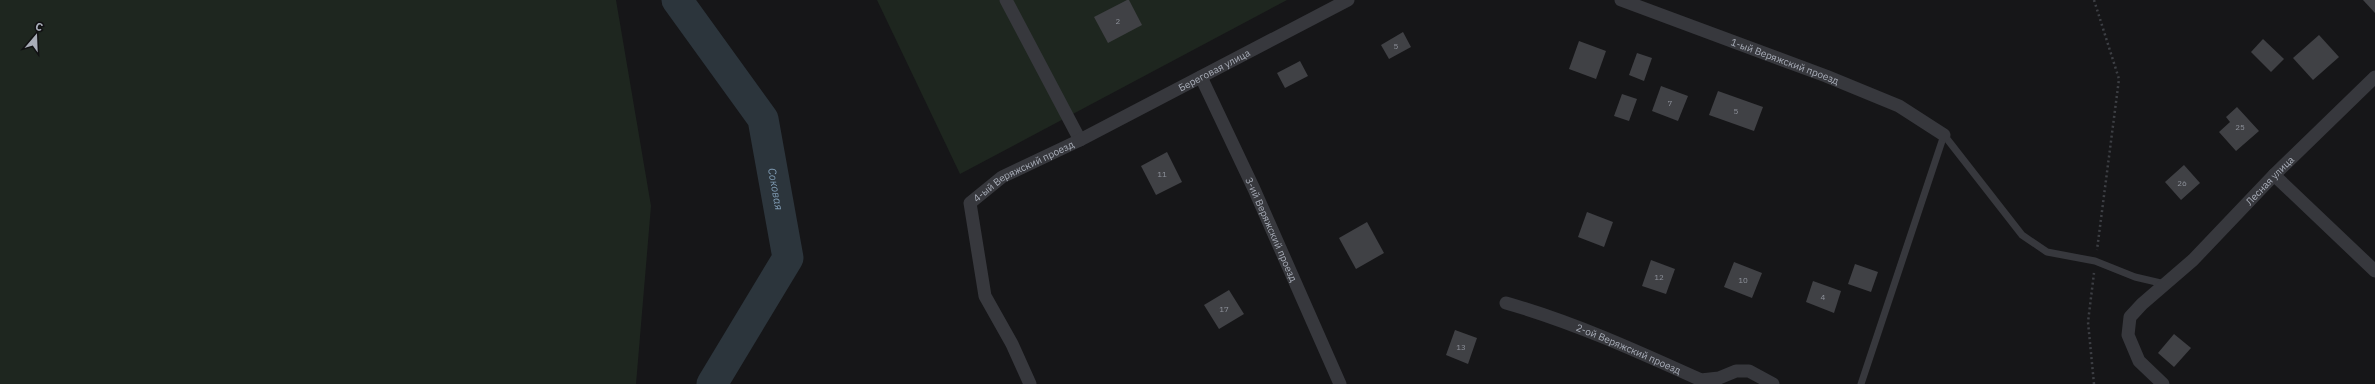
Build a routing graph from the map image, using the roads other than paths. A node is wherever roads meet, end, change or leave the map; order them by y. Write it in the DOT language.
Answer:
graph roads {
  1 [pos="1006,0"];
  2 [pos="1348,0"];
  3 [pos="1621,0"];
  4 [pos="1201,77"];
  5 [pos="2375,77"];
  6 [pos="1944,135"];
  7 [pos="1080,140"];
  8 [pos="2274,175"];
  9 [pos="2375,271"];
  10 [pos="2165,284"];
  11 [pos="1506,303"];
  12 [pos="1030,384"];
  13 [pos="1340,384"];
  14 [pos="1773,384"];
  15 [pos="1861,384"];
  16 [pos="2163,384"];
  1 -- 7 [label="street"];
  2 -- 4 [label="street, Береговая улица"];
  3 -- 6 [label="street, 1-ый Веряжский проезд"];
  4 -- 7 [label="street, Береговая улица"];
  4 -- 13 [label="street, 3-ий Веряжский проезд"];
  5 -- 8 [label="street, Лесная улица"];
  6 -- 10 [label="lane"];
  6 -- 15 [label="lane"];
  7 -- 12 [label="street, 4-ый Веряжский проезд"];
  8 -- 9 [label="street"];
  8 -- 10 [label="street, Лесная улица"];
  10 -- 16 [label="street, Лесная улица"];
  11 -- 14 [label="street, 2-ой Веряжский проезд"];
}
